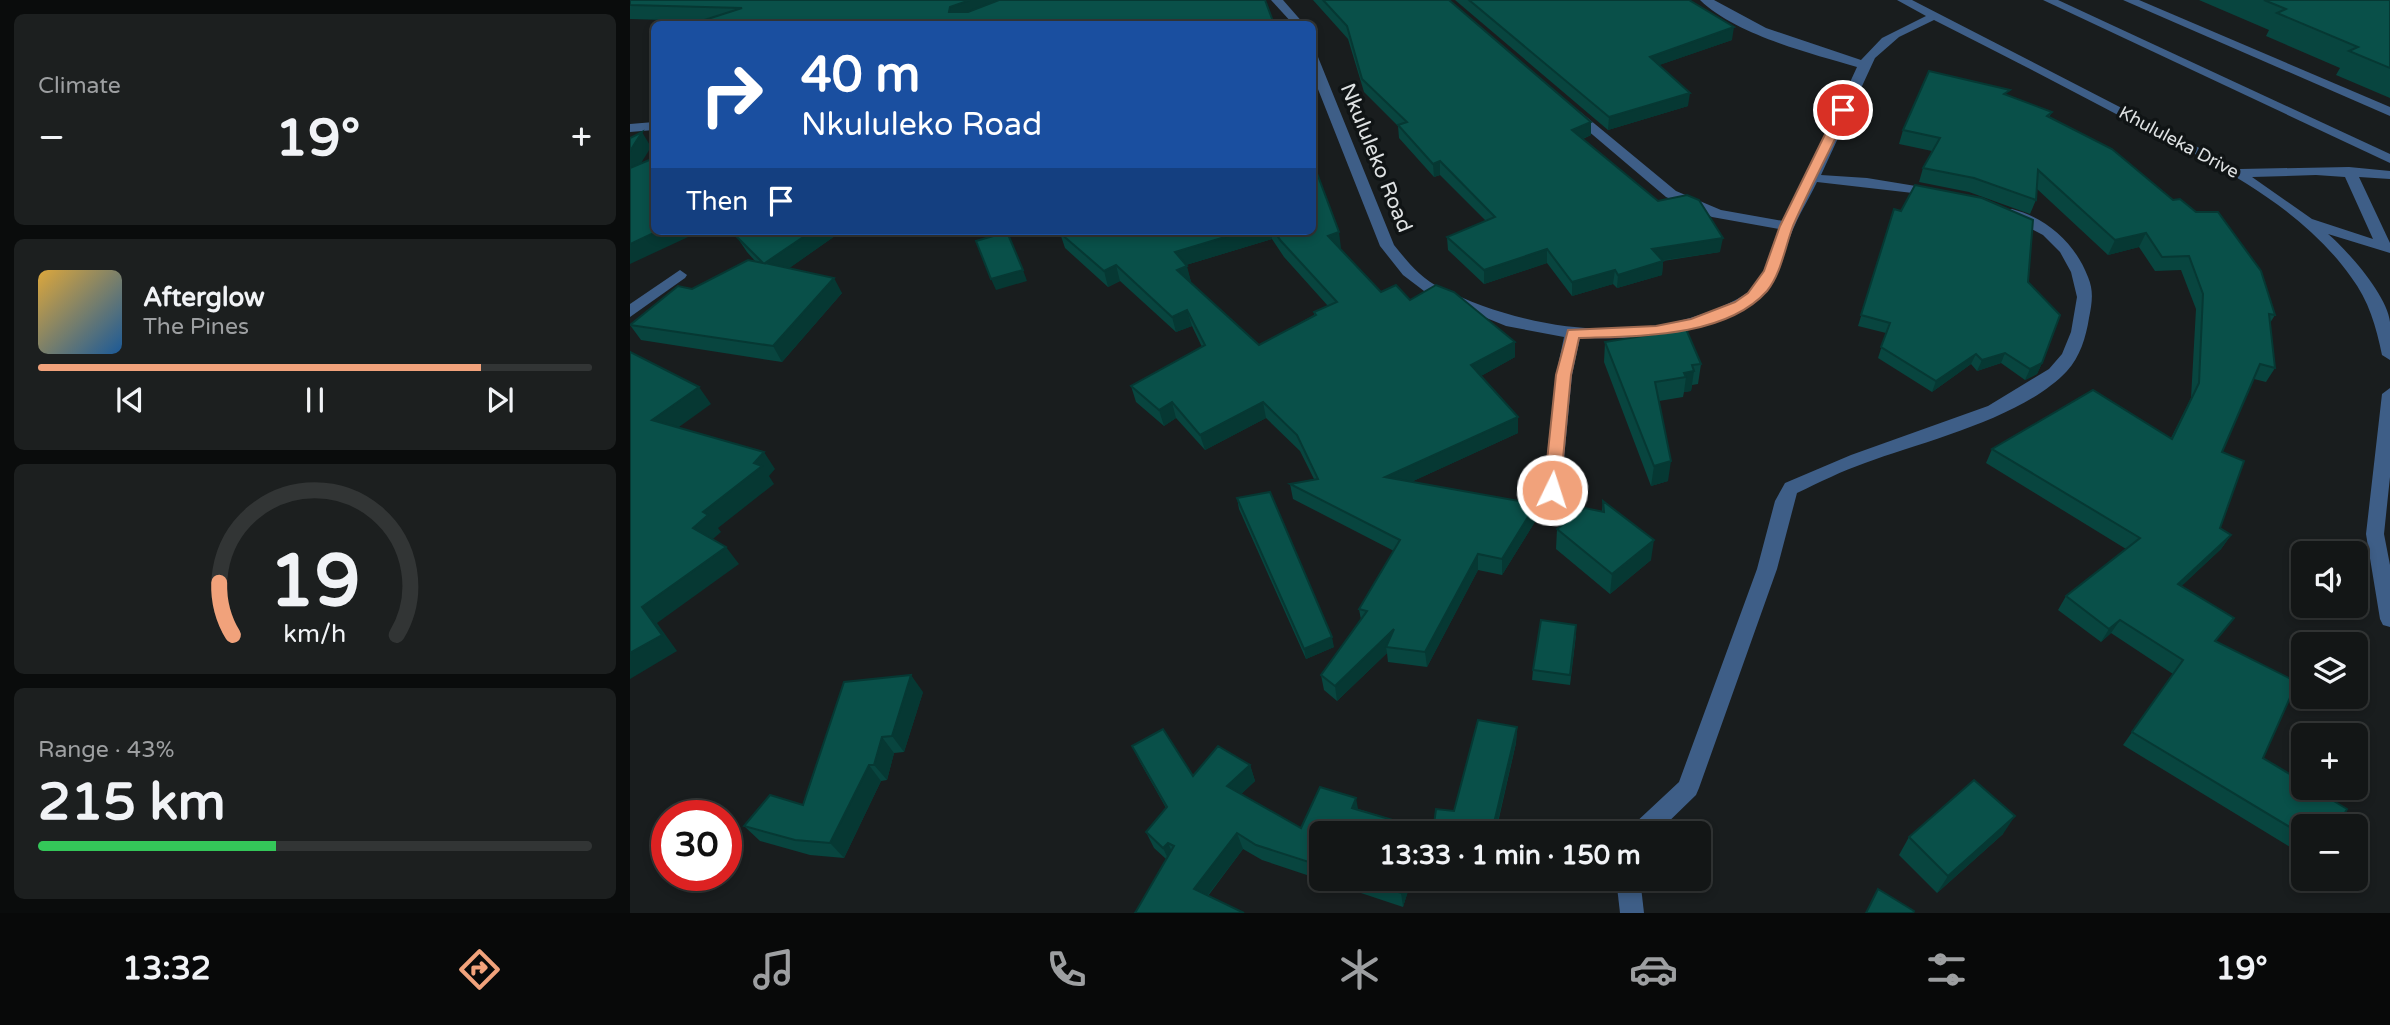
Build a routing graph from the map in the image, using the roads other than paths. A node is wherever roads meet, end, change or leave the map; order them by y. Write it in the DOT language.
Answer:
graph roads {
  1 [pos="1278,0"];
  2 [pos="1706,0"];
  3 [pos="1903,0"];
  4 [pos="2049,0"];
  5 [pos="2129,0"];
  6 [pos="1935,16"];
  7 [pos="1296,21"];
  8 [pos="1864,65"];
  9 [pos="1316,67"];
  10 [pos="1564,104"];
  11 [pos="2390,112"];
  12 [pos="651,126"];
  13 [pos="630,128"];
  14 [pos="2390,159"];
  15 [pos="2349,171"];
  16 [pos="2238,173"];
  17 [pos="2390,175"];
  18 [pos="1813,178"];
  19 [pos="1948,196"];
  20 [pos="1998,208"];
  21 [pos="2305,222"];
  22 [pos="1787,226"];
  23 [pos="2387,248"];
  24 [pos="680,275"];
  25 [pos="630,312"];
  26 [pos="2387,325"];
  27 [pos="1573,333"];
  28 [pos="2390,355"];
  29 [pos="2390,394"];
  30 [pos="1552,490"];
  31 [pos="2390,619"];
  32 [pos="1654,821"];
  33 [pos="1629,891"];
  34 [pos="1632,913"];
  1 -- 7 [label="street"];
  2 -- 8 [label="street"];
  3 -- 6 [label="street, Khululeka Drive"];
  4 -- 14 [label="street"];
  5 -- 11 [label="street"];
  6 -- 8 [label="street, Nkululeko Road"];
  6 -- 16 [label="street, Khululeka Drive"];
  8 -- 18 [label="street, Nkululeko Road"];
  9 -- 27 [label="street, Nkululeko Road"];
  10 -- 22 [label="street"];
  12 -- 13 [label="street"];
  15 -- 16 [label="street"];
  15 -- 17 [label="street"];
  15 -- 23 [label="street"];
  16 -- 21 [label="street, Khululeka Drive"];
  18 -- 19 [label="street"];
  18 -- 22 [label="street, Nkululeko Road"];
  20 -- 32 [label="street"];
  21 -- 23 [label="street"];
  21 -- 26 [label="street, Khululeka Drive"];
  22 -- 27 [label="street, Nkululeko Road"];
  24 -- 25 [label="street"];
  26 -- 28 [label="street, Khululeka Drive"];
  27 -- 30 [label="street"];
  29 -- 31 [label="street"];
  33 -- 34 [label="street"];
}
